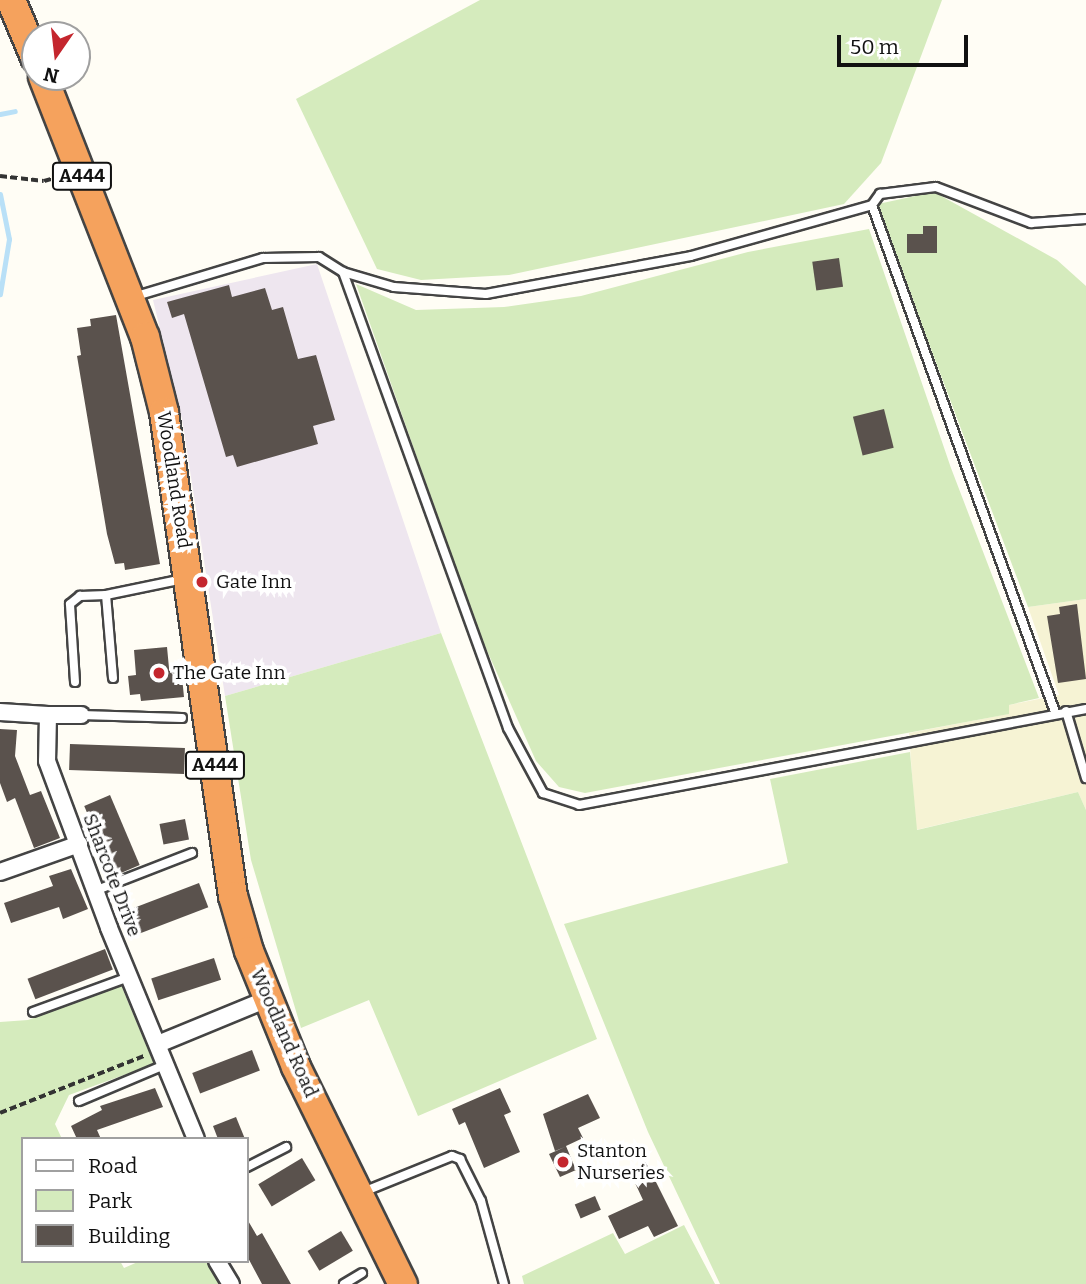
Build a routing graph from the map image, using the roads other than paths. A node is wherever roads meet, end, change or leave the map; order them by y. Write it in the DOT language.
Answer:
graph roads {
  1 [pos="11,0"];
  2 [pos="21,24"];
  3 [pos="49,91"];
  4 [pos="872,205"];
  5 [pos="1086,219"];
  6 [pos="343,272"];
  7 [pos="130,297"];
  8 [pos="189,578"];
  9 [pos="106,595"];
  10 [pos="113,678"];
  11 [pos="75,682"];
  12 [pos="1086,709"];
  13 [pos="1066,711"];
  14 [pos="0,712"];
  15 [pos="1055,712"];
  16 [pos="48,715"];
  17 [pos="81,715"];
  18 [pos="182,718"];
  19 [pos="1086,778"];
  20 [pos="79,845"];
  21 [pos="192,853"];
  22 [pos="0,872"];
  23 [pos="97,890"];
  24 [pos="131,976"];
  25 [pos="265,1000"];
  26 [pos="33,1012"];
  27 [pos="163,1055"];
  28 [pos="79,1101"];
  29 [pos="195,1137"];
  30 [pos="286,1147"];
  31 [pos="248,1166"];
  32 [pos="360,1194"];
  33 [pos="218,1263"];
  34 [pos="362,1273"];
  35 [pos="231,1284"];
  36 [pos="344,1284"];
  37 [pos="403,1284"];
  38 [pos="504,1284"];
  1 -- 2 [label="highway"];
  3 -- 7 [label="highway, Woodland Road / A444"];
  4 -- 5 [label="lane"];
  4 -- 6 [label="lane"];
  4 -- 15 [label="lane"];
  6 -- 7 [label="lane"];
  6 -- 15 [label="lane"];
  7 -- 8 [label="highway, Woodland Road / A444"];
  8 -- 9 [label="lane"];
  8 -- 25 [label="highway, Woodland Road / A444"];
  9 -- 10 [label="lane"];
  9 -- 11 [label="lane"];
  12 -- 13 [label="lane"];
  13 -- 15 [label="lane"];
  13 -- 19 [label="lane"];
  14 -- 16 [label="street"];
  16 -- 17 [label="street"];
  16 -- 20 [label="street, Sharcote Drive"];
  17 -- 18 [label="lane"];
  20 -- 22 [label="street"];
  20 -- 23 [label="street, Sharcote Drive"];
  21 -- 23 [label="lane"];
  23 -- 24 [label="street, Sharcote Drive"];
  24 -- 26 [label="lane"];
  24 -- 27 [label="street, Sharcote Drive"];
  25 -- 27 [label="street"];
  25 -- 32 [label="highway, Woodland Road / A444"];
  27 -- 28 [label="lane"];
  27 -- 29 [label="street, Sharcote Drive"];
  30 -- 31 [label="lane"];
  32 -- 37 [label="highway, Woodland Road / A444"];
  32 -- 38 [label="lane"];
  33 -- 35 [label="street"];
  34 -- 36 [label="lane"];
}
